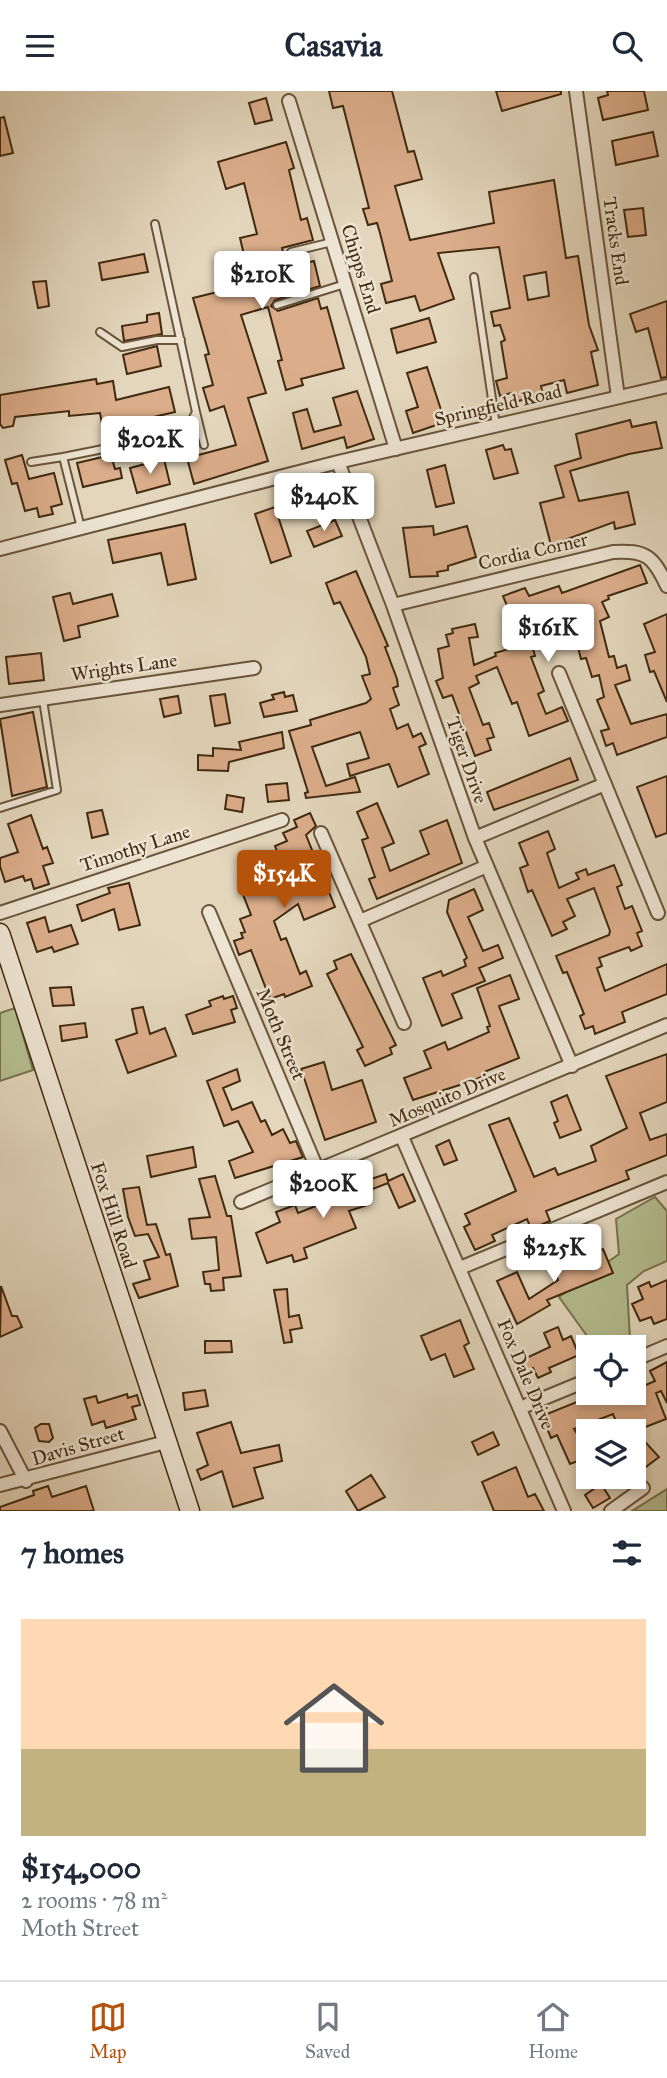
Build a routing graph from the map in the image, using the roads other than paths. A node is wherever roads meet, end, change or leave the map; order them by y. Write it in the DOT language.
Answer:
graph roads {
  1 [pos="576,91"];
  2 [pos="289,101"];
  3 [pos="155,224"];
  4 [pos="332,242"];
  5 [pos="291,252"];
  6 [pos="474,277"];
  7 [pos="345,285"];
  8 [pos="277,305"];
  9 [pos="100,332"];
  10 [pos="181,340"];
  11 [pos="667,386"];
  12 [pos="618,397"];
  13 [pos="196,412"];
  14 [pos="496,426"];
  15 [pos="204,445"];
  16 [pos="396,449"];
  17 [pos="63,457"];
  18 [pos="31,462"];
  19 [pos="338,462"];
  20 [pos="81,528"];
  21 [pos="0,549"];
  22 [pos="667,586"];
  23 [pos="393,605"];
  24 [pos="254,668"];
  25 [pos="559,673"];
  26 [pos="43,698"];
  27 [pos="0,705"];
  28 [pos="605,783"];
  29 [pos="0,808"];
  30 [pos="282,820"];
  31 [pos="321,834"];
  32 [pos="475,838"];
  33 [pos="487,866"];
  34 [pos="209,912"];
  35 [pos="0,913"];
  36 [pos="658,913"];
  37 [pos="360,921"];
  38 [pos="1,941"];
  39 [pos="404,1023"];
  40 [pos="667,1025"];
  41 [pos="572,1066"];
  42 [pos="402,1137"];
  43 [pos="318,1171"];
  44 [pos="667,1182"];
  45 [pos="241,1202"];
  46 [pos="460,1268"];
  47 [pos="667,1346"];
  48 [pos="646,1355"];
  49 [pos="576,1385"];
  50 [pos="520,1408"];
  51 [pos="0,1431"];
  52 [pos="166,1441"];
  53 [pos="26,1481"];
  54 [pos="0,1485"];
  55 [pos="642,1489"];
  56 [pos="190,1511"];
  57 [pos="564,1511"];
  58 [pos="611,1511"];
  1 -- 12 [label="street, Tracks End"];
  2 -- 4 [label="street, Chipps End"];
  3 -- 10 [label="lane"];
  4 -- 5 [label="lane"];
  4 -- 7 [label="street, Chipps End"];
  6 -- 14 [label="lane"];
  7 -- 8 [label="lane"];
  7 -- 16 [label="street, Chipps End"];
  9 -- 10 [label="lane"];
  10 -- 13 [label="lane"];
  11 -- 12 [label="street, Springfield Road"];
  12 -- 14 [label="street, Springfield Road"];
  13 -- 15 [label="lane"];
  13 -- 17 [label="lane"];
  14 -- 16 [label="street, Springfield Road"];
  16 -- 19 [label="street, Springfield Road"];
  17 -- 18 [label="lane"];
  17 -- 20 [label="lane"];
  19 -- 20 [label="street, Springfield Road"];
  19 -- 23 [label="street, Tiger Drive"];
  20 -- 21 [label="street, Springfield Road"];
  22 -- 23 [label="street, Cordia Corner"];
  23 -- 32 [label="street, Tiger Drive"];
  24 -- 26 [label="street, Wrights Lane"];
  25 -- 28 [label="street"];
  26 -- 27 [label="street, Wrights Lane"];
  26 -- 29 [label="lane"];
  28 -- 32 [label="street"];
  28 -- 36 [label="street"];
  30 -- 35 [label="street, Timothy Lane"];
  31 -- 37 [label="street"];
  32 -- 33 [label="street, Tiger Drive"];
  33 -- 37 [label="street"];
  33 -- 41 [label="street, Tiger Drive"];
  34 -- 43 [label="street, Moth Street"];
  37 -- 39 [label="street"];
  38 -- 52 [label="main road, Fox Hill Road"];
  40 -- 41 [label="street, Mosquito Drive"];
  41 -- 42 [label="street, Mosquito Drive"];
  42 -- 43 [label="street, Mosquito Drive"];
  42 -- 46 [label="street, Fox Dale Drive"];
  43 -- 45 [label="street, Mosquito Drive"];
  44 -- 46 [label="street"];
  46 -- 50 [label="street, Fox Dale Drive"];
  47 -- 48 [label="street"];
  49 -- 50 [label="street"];
  50 -- 57 [label="street, Fox Dale Drive"];
  51 -- 53 [label="street"];
  52 -- 53 [label="street, Davis Street"];
  52 -- 56 [label="main road, Fox Hill Road"];
  53 -- 54 [label="street, Davis Street"];
  55 -- 58 [label="street"];
}
